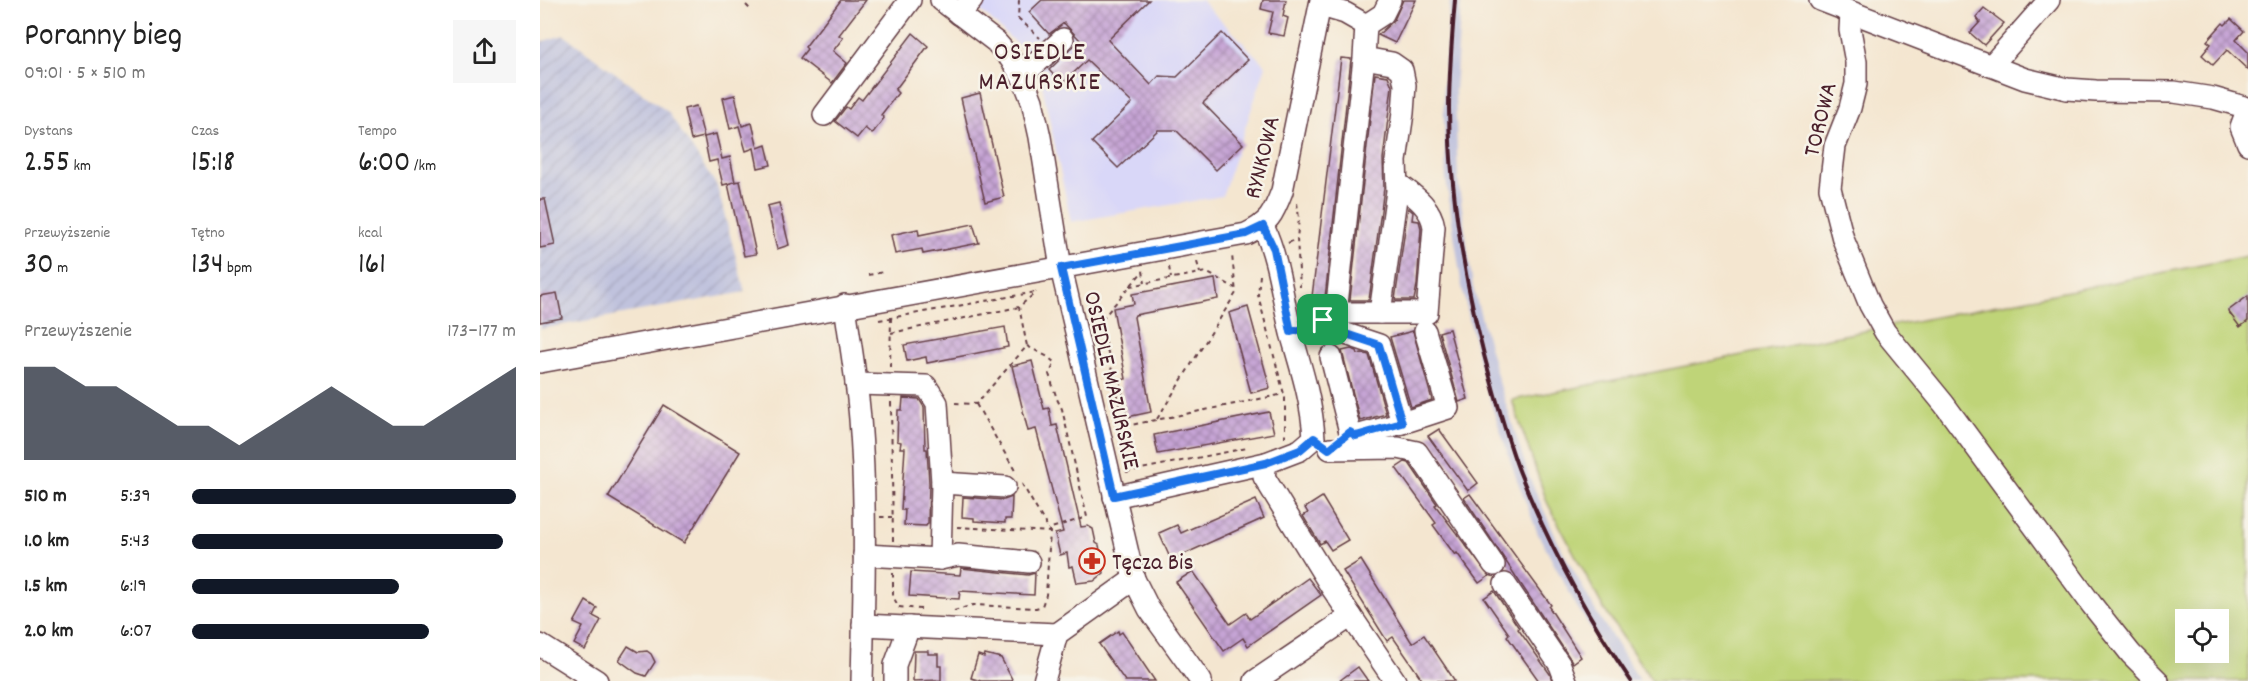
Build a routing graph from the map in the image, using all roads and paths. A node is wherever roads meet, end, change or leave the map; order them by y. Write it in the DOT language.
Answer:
graph roads {
  1 [pos="910,0"];
  2 [pos="941,0"];
  3 [pos="1019,0"];
  4 [pos="1390,0"];
  5 [pos="1820,0"];
  6 [pos="2049,0"];
  7 [pos="1321,3"];
  8 [pos="746,5"];
  9 [pos="1348,6"];
  10 [pos="965,7"];
  11 [pos="752,11"];
  12 [pos="1851,13"];
  13 [pos="1366,25"];
  14 [pos="1053,40"];
  15 [pos="1364,58"];
  16 [pos="1990,66"];
  17 [pos="1022,76"];
  18 [pos="2248,108"];
  19 [pos="824,115"];
  20 [pos="2248,144"];
  21 [pos="1396,183"];
  22 [pos="1296,197"];
  23 [pos="1263,226"];
  24 [pos="1232,255"];
  25 [pos="1197,262"];
  26 [pos="1169,267"];
  27 [pos="1061,268"];
  28 [pos="1260,271"];
  29 [pos="884,272"];
  30 [pos="1200,273"];
  31 [pos="868,275"];
  32 [pos="1172,278"];
  33 [pos="1145,283"];
  34 [pos="1130,286"];
  35 [pos="1235,288"];
  36 [pos="1036,292"];
  37 [pos="1301,294"];
  38 [pos="845,305"];
  39 [pos="1380,313"];
  40 [pos="1329,316"];
  41 [pos="1095,327"];
  42 [pos="1089,329"];
  43 [pos="1425,331"];
  44 [pos="1291,332"];
  45 [pos="891,333"];
  46 [pos="1027,346"];
  47 [pos="1331,357"];
  48 [pos="540,362"];
  49 [pos="856,384"];
  50 [pos="891,385"];
  51 [pos="1284,394"];
  52 [pos="937,403"];
  53 [pos="976,404"];
  54 [pos="1157,419"];
  55 [pos="1402,423"];
  56 [pos="1124,427"];
  57 [pos="1112,429"];
  58 [pos="1350,432"];
  59 [pos="1322,443"];
  60 [pos="1250,447"];
  61 [pos="1276,460"];
  62 [pos="1122,472"];
  63 [pos="942,483"];
  64 [pos="1005,487"];
  65 [pos="1114,496"];
  66 [pos="941,527"];
  67 [pos="1049,530"];
  68 [pos="864,555"];
  69 [pos="893,558"];
  70 [pos="940,559"];
  71 [pos="1029,562"];
  72 [pos="1494,565"];
  73 [pos="1134,579"];
  74 [pos="1505,584"];
  75 [pos="899,607"];
  76 [pos="921,609"];
  77 [pos="953,611"];
  78 [pos="1351,616"];
  79 [pos="863,625"];
  80 [pos="898,627"];
  81 [pos="1057,634"];
  82 [pos="540,645"];
  83 [pos="597,681"];
  84 [pos="862,681"];
  85 [pos="895,681"];
  86 [pos="1044,681"];
  87 [pos="1201,681"];
  88 [pos="1255,681"];
  89 [pos="1395,681"];
  90 [pos="1566,681"];
  91 [pos="2158,681"];
  1 -- 19 [label="street"];
  2 -- 10 [label="street, OSIEDLE MAZURSKIE"];
  3 -- 14 [label="path"];
  4 -- 13 [label="street"];
  5 -- 12 [label="street"];
  6 -- 16 [label="street"];
  7 -- 9 [label="street"];
  7 -- 23 [label="street, RYNKOWA"];
  8 -- 11 [label="path"];
  9 -- 13 [label="street"];
  10 -- 17 [label="street, OSIEDLE MAZURSKIE"];
  12 -- 16 [label="street"];
  12 -- 91 [label="street, TOROWA"];
  13 -- 15 [label="street"];
  14 -- 17 [label="street"];
  15 -- 21 [label="street"];
  15 -- 40 [label="street"];
  16 -- 18 [label="street"];
  17 -- 27 [label="street, OSIEDLE MAZURSKIE"];
  18 -- 20 [label="street"];
  21 -- 39 [label="street"];
  21 -- 39 [label="street"];
  22 -- 37 [label="path"];
  23 -- 27 [label="street, RYNKOWA"];
  23 -- 44 [label="street"];
  24 -- 35 [label="path"];
  25 -- 30 [label="path"];
  26 -- 32 [label="path"];
  27 -- 38 [label="street, RYNKOWA"];
  27 -- 65 [label="street, OSIEDLE MAZURSKIE"];
  28 -- 51 [label="path"];
  29 -- 31 [label="path"];
  30 -- 32 [label="path"];
  30 -- 35 [label="path"];
  32 -- 33 [label="path"];
  33 -- 34 [label="path"];
  33 -- 34 [label="path"];
  34 -- 41 [label="path"];
  35 -- 54 [label="path"];
  36 -- 45 [label="path"];
  38 -- 48 [label="street, RYNKOWA"];
  38 -- 49 [label="street"];
  39 -- 40 [label="street"];
  40 -- 44 [label="street"];
  40 -- 55 [label="street"];
  41 -- 42 [label="path"];
  41 -- 56 [label="path"];
  43 -- 55 [label="street"];
  44 -- 59 [label="street"];
  45 -- 46 [label="path"];
  45 -- 50 [label="path"];
  46 -- 53 [label="path"];
  46 -- 67 [label="path"];
  47 -- 58 [label="street"];
  49 -- 50 [label="street"];
  49 -- 68 [label="street"];
  50 -- 52 [label="street"];
  50 -- 69 [label="path"];
  51 -- 54 [label="path"];
  51 -- 61 [label="path"];
  52 -- 53 [label="path"];
  52 -- 63 [label="street"];
  53 -- 67 [label="path"];
  54 -- 56 [label="path"];
  55 -- 58 [label="street"];
  56 -- 57 [label="path"];
  58 -- 59 [label="street"];
  59 -- 61 [label="street"];
  59 -- 72 [label="street"];
  60 -- 62 [label="path"];
  61 -- 65 [label="street"];
  61 -- 78 [label="street"];
  63 -- 64 [label="street"];
  63 -- 66 [label="street"];
  65 -- 73 [label="street, OSIEDLE MAZURSKIE"];
  66 -- 67 [label="path"];
  66 -- 70 [label="street"];
  67 -- 77 [label="path"];
  68 -- 69 [label="street"];
  68 -- 79 [label="street"];
  69 -- 70 [label="street"];
  69 -- 75 [label="path"];
  70 -- 71 [label="street"];
  73 -- 81 [label="street"];
  73 -- 87 [label="street, OSIEDLE MAZURSKIE"];
  74 -- 90 [label="street"];
  75 -- 76 [label="path"];
  75 -- 80 [label="path"];
  78 -- 88 [label="street"];
  78 -- 89 [label="street"];
  79 -- 80 [label="street"];
  79 -- 84 [label="street"];
  80 -- 81 [label="street"];
  80 -- 85 [label="street"];
  81 -- 86 [label="street"];
  82 -- 83 [label="street"];
}
